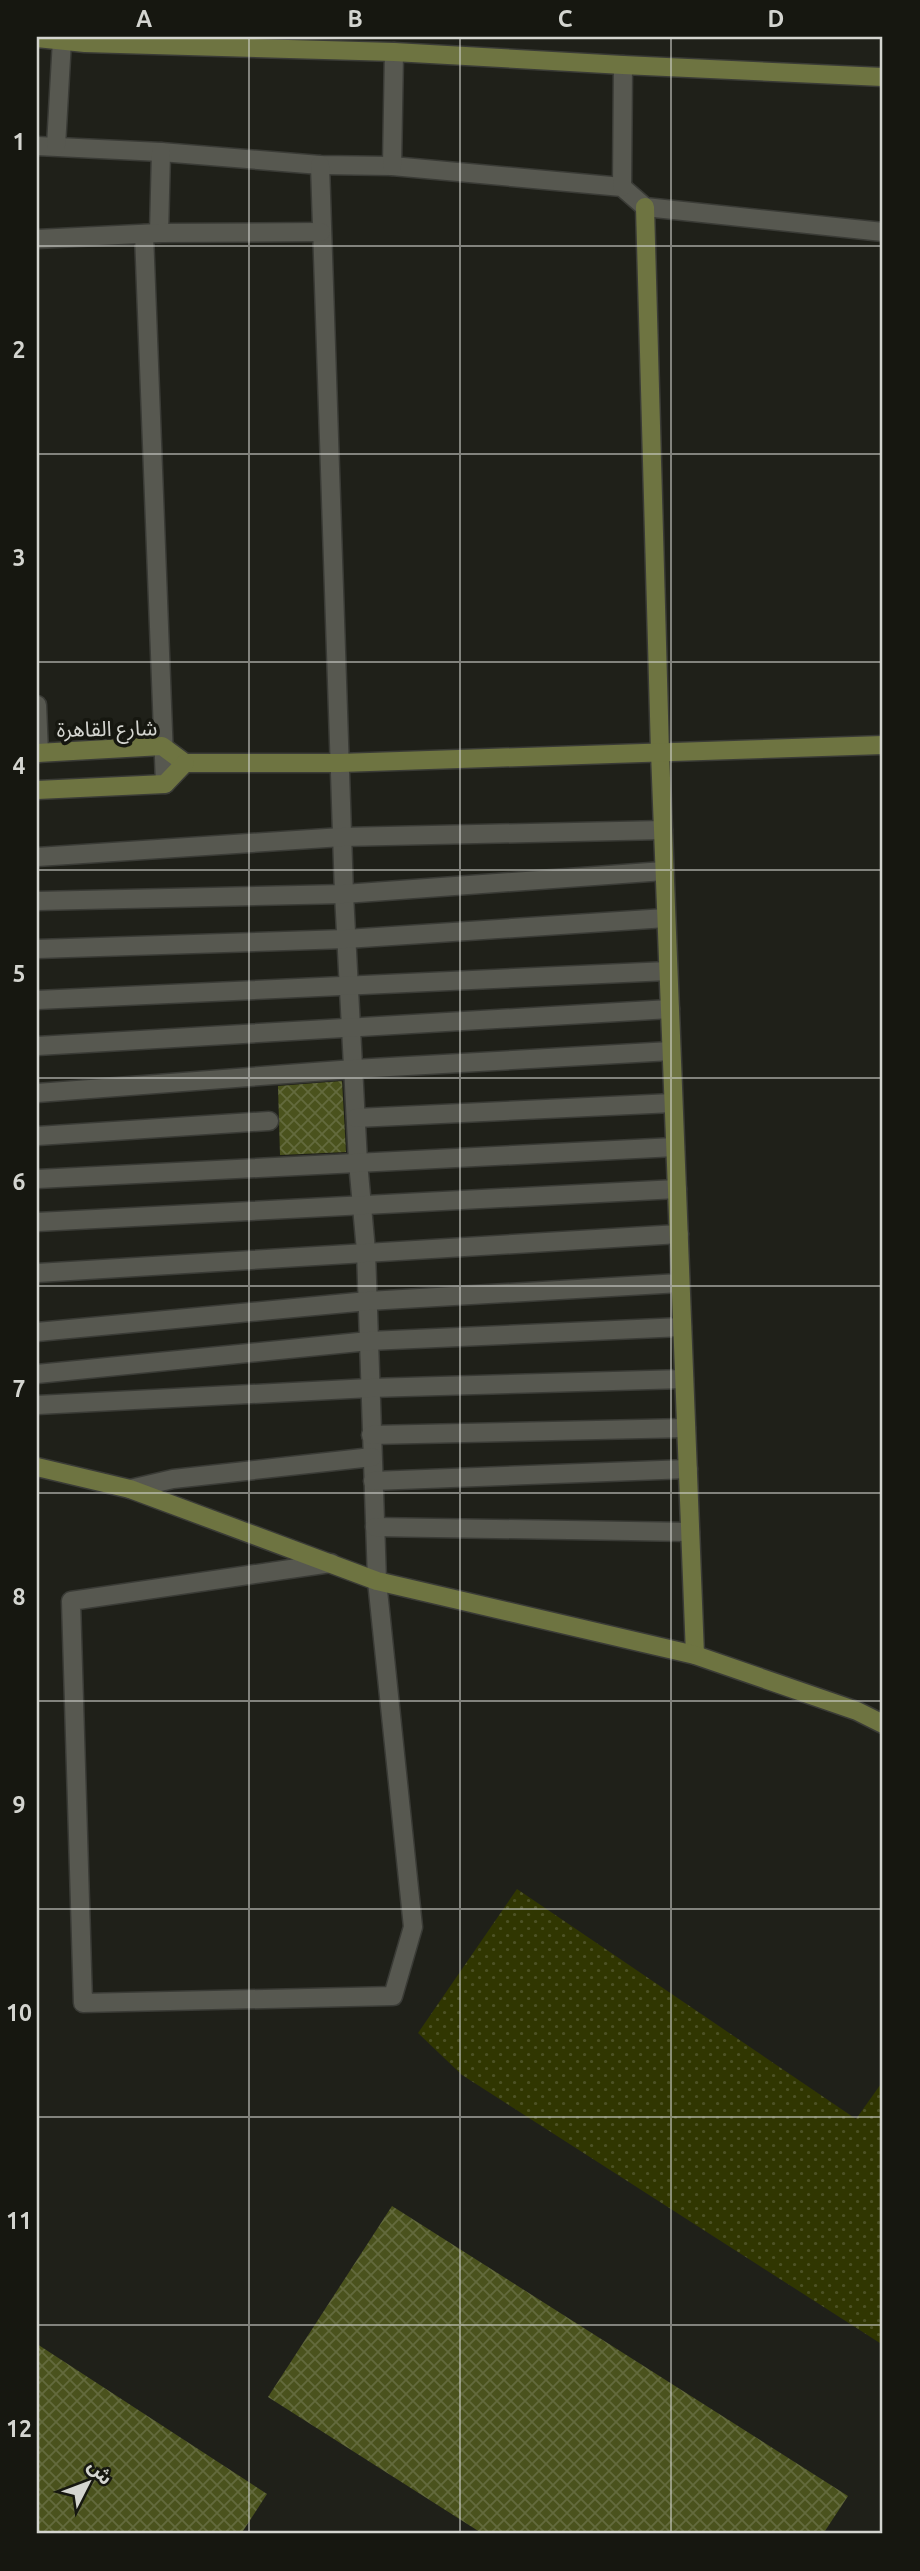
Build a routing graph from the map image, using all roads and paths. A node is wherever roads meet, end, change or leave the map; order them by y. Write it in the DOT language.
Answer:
graph roads {
  1 [pos="37,38"];
  2 [pos="61,38"];
  3 [pos="85,40"];
  4 [pos="394,52"];
  5 [pos="623,65"];
  6 [pos="883,76"];
  7 [pos="37,146"];
  8 [pos="56,146"];
  9 [pos="161,152"];
  10 [pos="320,165"];
  11 [pos="392,166"];
  12 [pos="622,187"];
  13 [pos="645,206"];
  14 [pos="321,232"];
  15 [pos="883,232"];
  16 [pos="151,234"];
  17 [pos="37,239"];
  18 [pos="37,705"];
  19 [pos="883,745"];
  20 [pos="162,746"];
  21 [pos="660,752"];
  22 [pos="38,753"];
  23 [pos="185,763"];
  24 [pos="340,763"];
  25 [pos="165,784"];
  26 [pos="37,790"];
  27 [pos="663,830"];
  28 [pos="342,837"];
  29 [pos="37,857"];
  30 [pos="664,871"];
  31 [pos="344,894"];
  32 [pos="37,901"];
  33 [pos="666,918"];
  34 [pos="346,939"];
  35 [pos="37,949"];
  36 [pos="668,971"];
  37 [pos="349,985"];
  38 [pos="37,1000"];
  39 [pos="670,1009"];
  40 [pos="351,1027"];
  41 [pos="37,1046"];
  42 [pos="671,1051"];
  43 [pos="354,1069"];
  44 [pos="37,1093"];
  45 [pos="673,1103"];
  46 [pos="356,1118"];
  47 [pos="269,1121"];
  48 [pos="37,1136"];
  49 [pos="675,1147"];
  50 [pos="358,1162"];
  51 [pos="37,1179"];
  52 [pos="677,1189"];
  53 [pos="362,1206"];
  54 [pos="37,1222"];
  55 [pos="678,1234"];
  56 [pos="366,1251"];
  57 [pos="37,1273"];
  58 [pos="680,1283"];
  59 [pos="368,1301"];
  60 [pos="682,1327"];
  61 [pos="37,1332"];
  62 [pos="369,1341"];
  63 [pos="37,1374"];
  64 [pos="684,1379"];
  65 [pos="370,1388"];
  66 [pos="37,1405"];
  67 [pos="686,1427"];
  68 [pos="371,1435"];
  69 [pos="372,1457"];
  70 [pos="37,1467"];
  71 [pos="688,1469"];
  72 [pos="373,1481"];
  73 [pos="130,1489"];
  74 [pos="375,1527"];
  75 [pos="690,1532"];
  76 [pos="331,1563"];
  77 [pos="377,1581"];
  78 [pos="695,1655"];
  79 [pos="857,1711"];
  80 [pos="883,1716"];
  81 [pos="883,1724"];
  1 -- 2 [label="street"];
  2 -- 3 [label="street"];
  2 -- 8 [label="street"];
  3 -- 4 [label="street"];
  4 -- 5 [label="street"];
  4 -- 11 [label="street"];
  5 -- 6 [label="street"];
  5 -- 12 [label="street"];
  7 -- 8 [label="street"];
  8 -- 9 [label="street"];
  9 -- 10 [label="street"];
  9 -- 16 [label="street"];
  10 -- 11 [label="street"];
  10 -- 14 [label="street"];
  11 -- 12 [label="street"];
  12 -- 13 [label="street"];
  13 -- 15 [label="street"];
  13 -- 21 [label="street"];
  14 -- 16 [label="street"];
  14 -- 24 [label="street"];
  16 -- 17 [label="street"];
  16 -- 20 [label="street"];
  18 -- 22 [label="street"];
  19 -- 21 [label="street"];
  20 -- 22 [label="street, شارع القاهرة"];
  20 -- 23 [label="street, شارع القاهرة"];
  20 -- 25 [label="street"];
  21 -- 24 [label="street"];
  21 -- 27 [label="street"];
  23 -- 24 [label="street"];
  23 -- 25 [label="street"];
  24 -- 28 [label="street"];
  25 -- 26 [label="street"];
  27 -- 28 [label="street"];
  27 -- 30 [label="street"];
  28 -- 29 [label="street"];
  28 -- 31 [label="street"];
  30 -- 31 [label="street"];
  30 -- 33 [label="street"];
  31 -- 32 [label="street"];
  31 -- 34 [label="street"];
  33 -- 34 [label="street"];
  33 -- 36 [label="street"];
  34 -- 35 [label="street"];
  34 -- 37 [label="street"];
  36 -- 37 [label="street"];
  36 -- 39 [label="street"];
  37 -- 38 [label="street"];
  37 -- 40 [label="street"];
  39 -- 40 [label="street"];
  39 -- 42 [label="street"];
  40 -- 41 [label="street"];
  40 -- 43 [label="street"];
  42 -- 43 [label="street"];
  42 -- 45 [label="street"];
  43 -- 44 [label="street"];
  43 -- 46 [label="street"];
  45 -- 46 [label="street"];
  45 -- 49 [label="street"];
  46 -- 50 [label="street"];
  47 -- 48 [label="street"];
  49 -- 50 [label="street"];
  49 -- 52 [label="street"];
  50 -- 51 [label="street"];
  50 -- 53 [label="street"];
  52 -- 53 [label="street"];
  52 -- 55 [label="street"];
  53 -- 54 [label="street"];
  53 -- 56 [label="street"];
  55 -- 56 [label="street"];
  55 -- 58 [label="street"];
  56 -- 57 [label="street"];
  56 -- 59 [label="street"];
  58 -- 59 [label="street"];
  58 -- 60 [label="street"];
  59 -- 61 [label="street"];
  59 -- 62 [label="street"];
  60 -- 62 [label="street"];
  60 -- 64 [label="street"];
  62 -- 63 [label="street"];
  62 -- 65 [label="street"];
  64 -- 65 [label="street"];
  64 -- 67 [label="street"];
  65 -- 66 [label="street"];
  65 -- 68 [label="street"];
  67 -- 68 [label="street"];
  67 -- 71 [label="street"];
  68 -- 69 [label="street"];
  69 -- 72 [label="street"];
  69 -- 73 [label="street"];
  70 -- 73 [label="street"];
  71 -- 72 [label="street"];
  71 -- 75 [label="street"];
  72 -- 74 [label="street"];
  73 -- 76 [label="street"];
  74 -- 75 [label="street"];
  74 -- 77 [label="street"];
  75 -- 78 [label="street"];
  76 -- 77 [label="street"];
  76 -- 77 [label="street"];
  77 -- 78 [label="street"];
  78 -- 79 [label="street"];
  79 -- 80 [label="street"];
  79 -- 81 [label="street"];
}
